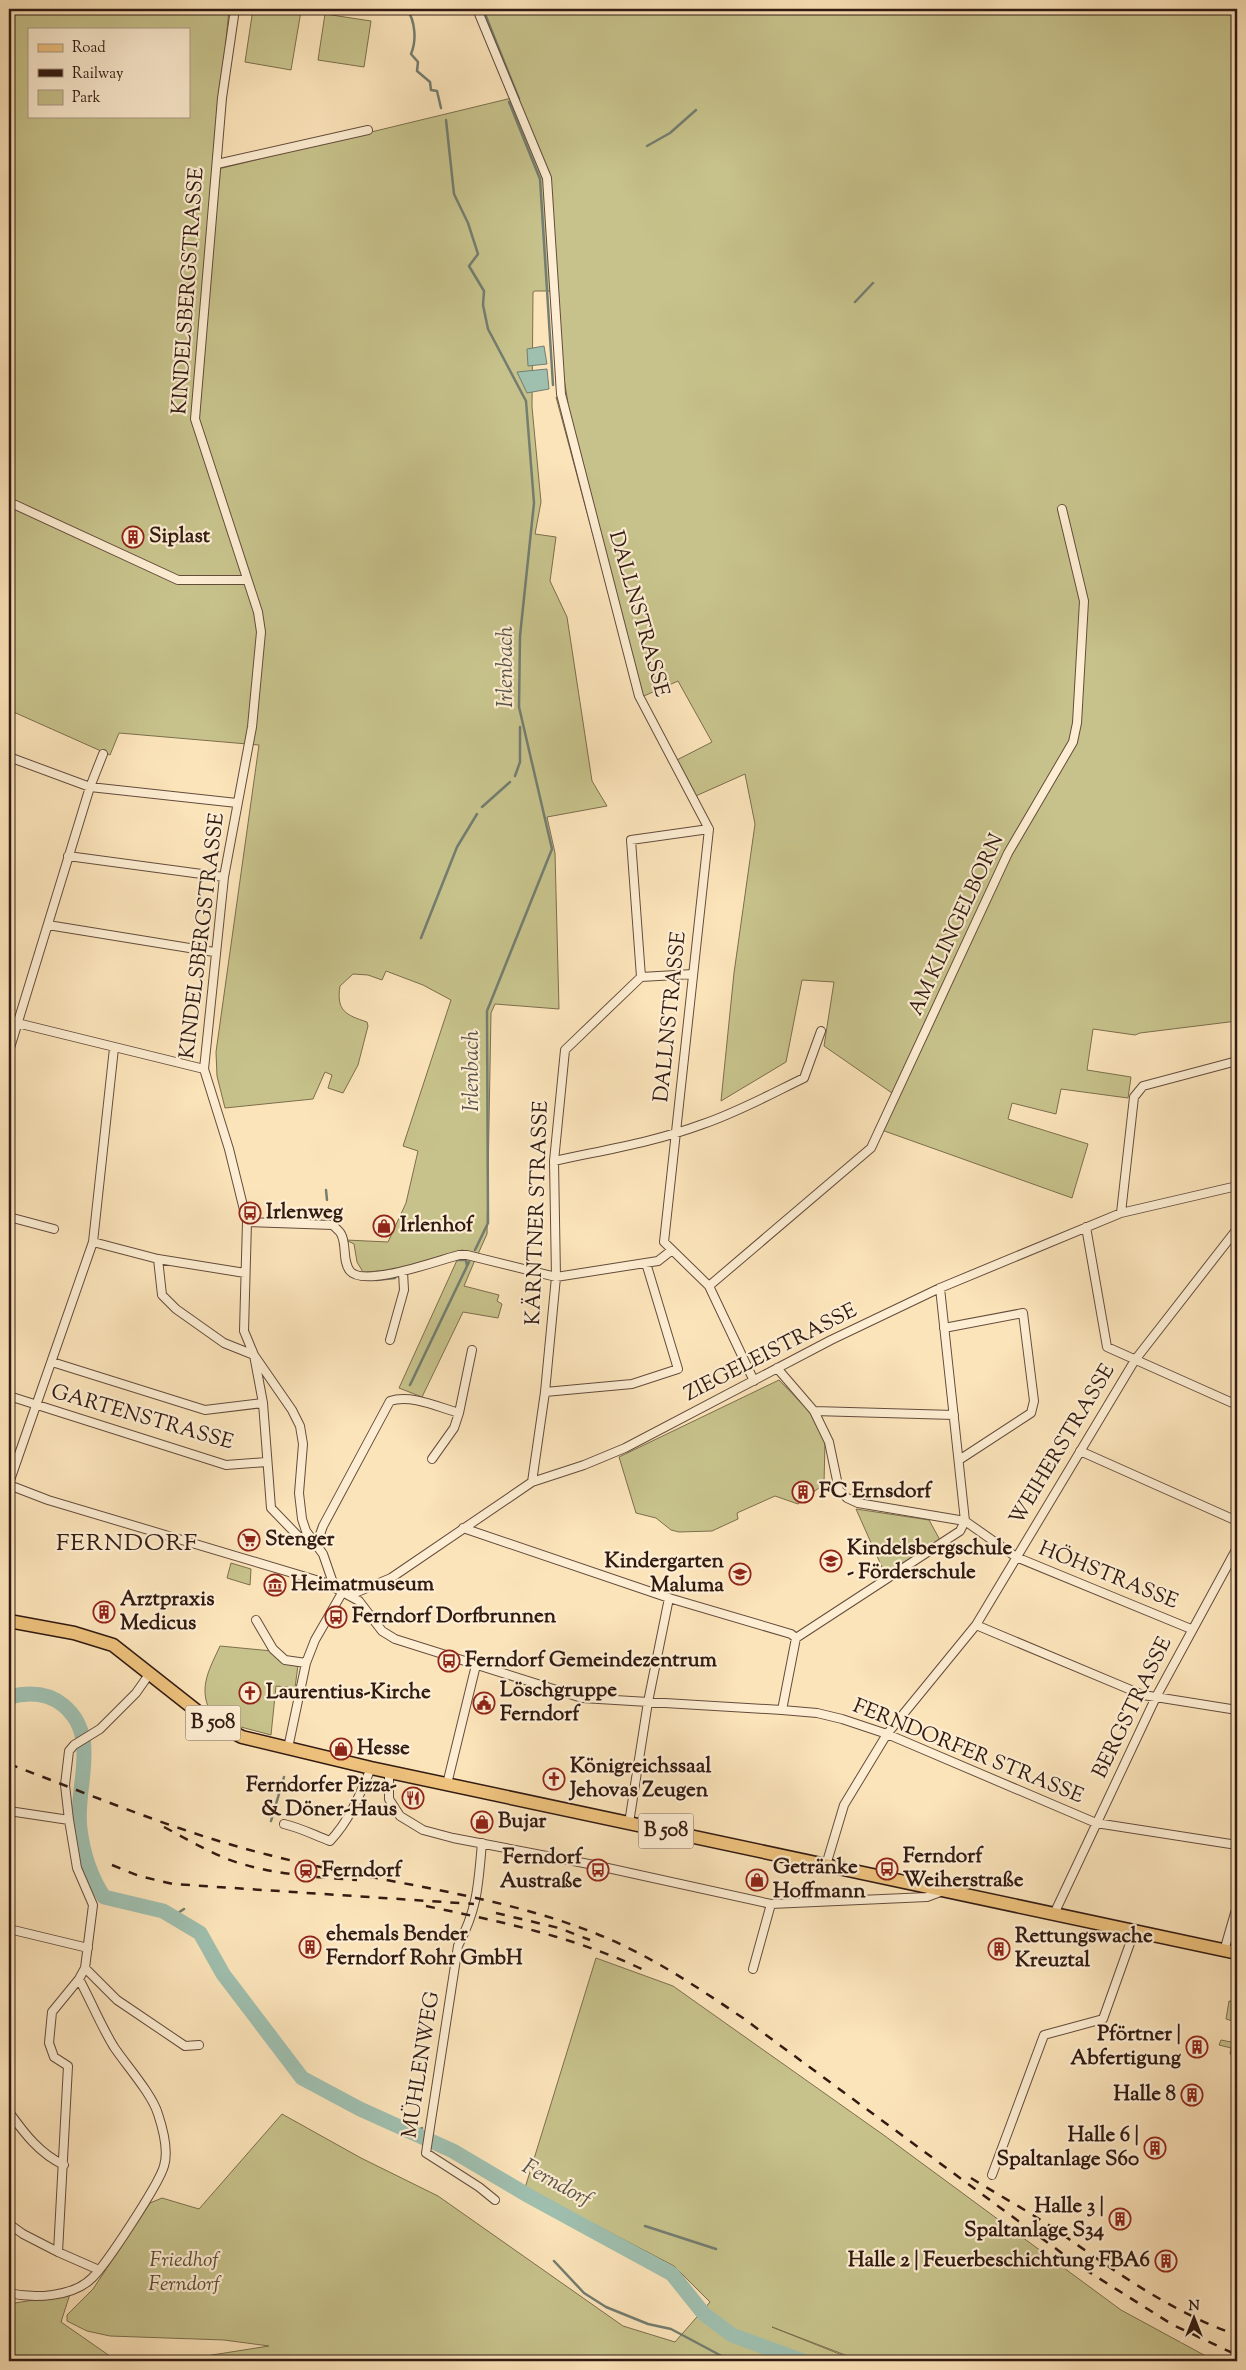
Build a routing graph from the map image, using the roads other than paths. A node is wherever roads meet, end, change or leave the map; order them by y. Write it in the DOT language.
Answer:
graph roads {
  1 [pos="235,9"];
  2 [pos="477,9"];
  3 [pos="368,130"];
  4 [pos="216,164"];
  5 [pos="9,502"];
  6 [pos="1062,509"];
  7 [pos="248,580"];
  8 [pos="103,754"];
  9 [pos="9,757"];
  10 [pos="90,786"];
  11 [pos="237,802"];
  12 [pos="709,829"];
  13 [pos="68,856"];
  14 [pos="224,877"];
  15 [pos="48,925"];
  16 [pos="214,952"];
  17 [pos="692,974"];
  18 [pos="641,977"];
  19 [pos="12,1023"];
  20 [pos="821,1031"];
  21 [pos="114,1048"];
  22 [pos="9,1051"];
  23 [pos="1237,1061"];
  24 [pos="204,1069"];
  25 [pos="676,1133"];
  26 [pos="554,1161"];
  27 [pos="1237,1186"];
  28 [pos="1121,1213"];
  29 [pos="9,1217"];
  30 [pos="246,1222"];
  31 [pos="1086,1227"];
  32 [pos="54,1229"];
  33 [pos="1237,1229"];
  34 [pos="93,1242"];
  35 [pos="672,1250"];
  36 [pos="158,1259"];
  37 [pos="646,1263"];
  38 [pos="402,1272"];
  39 [pos="245,1273"];
  40 [pos="556,1276"];
  41 [pos="709,1286"];
  42 [pos="940,1288"];
  43 [pos="944,1328"];
  44 [pos="390,1340"];
  45 [pos="472,1350"];
  46 [pos="254,1355"];
  47 [pos="1135,1360"];
  48 [pos="52,1362"];
  49 [pos="777,1368"];
  50 [pos="754,1381"];
  51 [pos="546,1392"];
  52 [pos="9,1396"];
  53 [pos="262,1403"];
  54 [pos="36,1405"];
  55 [pos="1237,1405"];
  56 [pos="814,1411"];
  57 [pos="459,1413"];
  58 [pos="954,1415"];
  59 [pos="1080,1451"];
  60 [pos="432,1459"];
  61 [pos="958,1460"];
  62 [pos="266,1462"];
  63 [pos="532,1482"];
  64 [pos="9,1484"];
  65 [pos="965,1521"];
  66 [pos="1237,1521"];
  67 [pos="464,1528"];
  68 [pos="317,1544"];
  69 [pos="1237,1548"];
  70 [pos="1016,1557"];
  71 [pos="342,1593"];
  72 [pos="669,1598"];
  73 [pos="256,1620"];
  74 [pos="9,1621"];
  75 [pos="976,1625"];
  76 [pos="1191,1629"];
  77 [pos="796,1638"];
  78 [pos="306,1663"];
  79 [pos="476,1665"];
  80 [pos="150,1673"];
  81 [pos="1156,1697"];
  82 [pos="648,1702"];
  83 [pos="782,1710"];
  84 [pos="1237,1710"];
  85 [pos="887,1734"];
  86 [pos="288,1748"];
  87 [pos="371,1768"];
  88 [pos="390,1772"];
  89 [pos="447,1784"];
  90 [pos="9,1811"];
  91 [pos="69,1820"];
  92 [pos="629,1823"];
  93 [pos="1096,1823"];
  94 [pos="284,1824"];
  95 [pos="482,1843"];
  96 [pos="1237,1845"];
  97 [pos="826,1866"];
  98 [pos="943,1891"];
  99 [pos="771,1904"];
  100 [pos="1237,1906"];
  101 [pos="1054,1914"];
  102 [pos="9,1930"];
  103 [pos="1134,1932"];
  104 [pos="88,1948"];
  105 [pos="1231,1952"];
  106 [pos="85,1968"];
  107 [pos="753,1969"];
  108 [pos="79,1979"];
  109 [pos="200,2045"];
  110 [pos="9,2112"];
  111 [pos="64,2165"];
  112 [pos="992,2175"];
  113 [pos="495,2200"];
  114 [pos="9,2224"];
  115 [pos="58,2252"];
  116 [pos="99,2270"];
  117 [pos="9,2293"];
  1 -- 4 [label="street, KINDELSBERGSTRASSE"];
  2 -- 12 [label="street, DALLNSTRASSE"];
  3 -- 4 [label="street"];
  4 -- 7 [label="street, KINDELSBERGSTRASSE"];
  5 -- 7 [label="street"];
  6 -- 41 [label="street, AM KLINGELBORN"];
  7 -- 11 [label="street, KINDELSBERGSTRASSE"];
  8 -- 10 [label="street"];
  9 -- 10 [label="street"];
  10 -- 11 [label="street"];
  10 -- 13 [label="street"];
  11 -- 14 [label="street, KINDELSBERGSTRASSE"];
  12 -- 17 [label="street, DALLNSTRASSE"];
  12 -- 18 [label="street"];
  13 -- 14 [label="street"];
  13 -- 15 [label="street"];
  14 -- 16 [label="street, KINDELSBERGSTRASSE"];
  15 -- 16 [label="street"];
  15 -- 19 [label="street"];
  16 -- 24 [label="street, KINDELSBERGSTRASSE"];
  17 -- 18 [label="street"];
  17 -- 25 [label="street, DALLNSTRASSE"];
  18 -- 26 [label="street, KÄRNTNER STRASSE"];
  19 -- 21 [label="street"];
  19 -- 22 [label="street"];
  20 -- 25 [label="street"];
  21 -- 24 [label="street"];
  21 -- 34 [label="street"];
  23 -- 28 [label="street"];
  24 -- 30 [label="street, KINDELSBERGSTRASSE"];
  25 -- 26 [label="street"];
  25 -- 35 [label="street, DALLNSTRASSE"];
  26 -- 40 [label="street, KÄRNTNER STRASSE"];
  27 -- 28 [label="street, ZIEGELEISTRASSE"];
  28 -- 31 [label="street, ZIEGELEISTRASSE"];
  29 -- 32 [label="street"];
  30 -- 38 [label="street"];
  30 -- 39 [label="street, KINDELSBERGSTRASSE"];
  31 -- 42 [label="street, ZIEGELEISTRASSE"];
  31 -- 47 [label="street"];
  33 -- 47 [label="street, WEIHERSTRASSE"];
  34 -- 36 [label="street"];
  34 -- 48 [label="street"];
  35 -- 37 [label="street"];
  35 -- 41 [label="street, DALLNSTRASSE"];
  36 -- 39 [label="street"];
  36 -- 46 [label="street"];
  37 -- 40 [label="street"];
  37 -- 51 [label="street"];
  38 -- 40 [label="street"];
  38 -- 44 [label="street"];
  39 -- 46 [label="street, KINDELSBERGSTRASSE"];
  40 -- 51 [label="street, KÄRNTNER STRASSE"];
  41 -- 50 [label="street, DALLNSTRASSE"];
  42 -- 43 [label="street"];
  42 -- 49 [label="street, ZIEGELEISTRASSE"];
  43 -- 58 [label="street"];
  43 -- 61 [label="street"];
  45 -- 57 [label="street"];
  46 -- 53 [label="street"];
  46 -- 68 [label="street, KINDELSBERGSTRASSE"];
  47 -- 55 [label="street"];
  47 -- 59 [label="street, WEIHERSTRASSE"];
  48 -- 53 [label="street"];
  48 -- 54 [label="street"];
  49 -- 50 [label="street, ZIEGELEISTRASSE"];
  49 -- 56 [label="street, HÖHSTRASSE"];
  50 -- 63 [label="street, ZIEGELEISTRASSE"];
  51 -- 63 [label="street, KÄRNTNER STRASSE"];
  52 -- 54 [label="street, GARTENSTRASSE"];
  53 -- 62 [label="street"];
  54 -- 62 [label="street, GARTENSTRASSE"];
  54 -- 64 [label="street"];
  56 -- 58 [label="street"];
  56 -- 65 [label="street, HÖHSTRASSE"];
  57 -- 60 [label="street"];
  57 -- 68 [label="street"];
  58 -- 61 [label="street"];
  59 -- 66 [label="street"];
  59 -- 70 [label="street, WEIHERSTRASSE"];
  61 -- 65 [label="street"];
  62 -- 68 [label="street"];
  63 -- 67 [label="street, ZIEGELEISTRASSE"];
  64 -- 71 [label="street, FERNDORFER STRASSE"];
  65 -- 70 [label="street, HÖHSTRASSE"];
  65 -- 77 [label="street"];
  67 -- 71 [label="street, ZIEGELEISTRASSE"];
  67 -- 72 [label="street"];
  68 -- 71 [label="street, KINDELSBERGSTRASSE"];
  69 -- 76 [label="street, BERGSTRASSE"];
  70 -- 75 [label="street, WEIHERSTRASSE"];
  70 -- 76 [label="street, HÖHSTRASSE"];
  71 -- 78 [label="street"];
  71 -- 79 [label="street, FERNDORFER STRASSE"];
  72 -- 77 [label="street"];
  72 -- 82 [label="street"];
  73 -- 78 [label="street"];
  74 -- 80 [label="main road, B 508"];
  75 -- 81 [label="street"];
  75 -- 85 [label="street, WEIHERSTRASSE"];
  76 -- 81 [label="street, BERGSTRASSE"];
  77 -- 83 [label="street"];
  78 -- 86 [label="street"];
  79 -- 82 [label="street, FERNDORFER STRASSE"];
  79 -- 89 [label="street"];
  80 -- 86 [label="main road, B 508"];
  80 -- 91 [label="street"];
  81 -- 84 [label="street"];
  81 -- 93 [label="street, BERGSTRASSE"];
  82 -- 83 [label="street, FERNDORFER STRASSE"];
  82 -- 92 [label="street"];
  83 -- 85 [label="street, FERNDORFER STRASSE"];
  85 -- 93 [label="street, FERNDORFER STRASSE"];
  85 -- 97 [label="street, WEIHERSTRASSE"];
  86 -- 87 [label="main road, B 508"];
  87 -- 88 [label="main road, B 508"];
  87 -- 94 [label="street"];
  88 -- 89 [label="main road, B 508"];
  88 -- 95 [label="street"];
  89 -- 92 [label="main road, B 508"];
  90 -- 91 [label="street"];
  91 -- 104 [label="street"];
  92 -- 97 [label="main road, B 508"];
  93 -- 96 [label="street, FERNDORFER STRASSE"];
  93 -- 101 [label="street, BERGSTRASSE"];
  95 -- 99 [label="street"];
  95 -- 113 [label="street, MÜHLENWEG"];
  97 -- 98 [label="main road, B 508"];
  98 -- 99 [label="street"];
  98 -- 101 [label="main road, B 508"];
  99 -- 107 [label="street"];
  100 -- 105 [label="street"];
  101 -- 103 [label="main road, B 508"];
  102 -- 104 [label="street"];
  103 -- 105 [label="main road, B 508"];
  103 -- 112 [label="street"];
  104 -- 106 [label="street"];
  106 -- 108 [label="street"];
  106 -- 109 [label="street"];
  108 -- 111 [label="street"];
  108 -- 116 [label="street"];
  110 -- 111 [label="street"];
  111 -- 115 [label="street"];
  114 -- 115 [label="street"];
  115 -- 116 [label="street"];
  116 -- 117 [label="street"];
}
